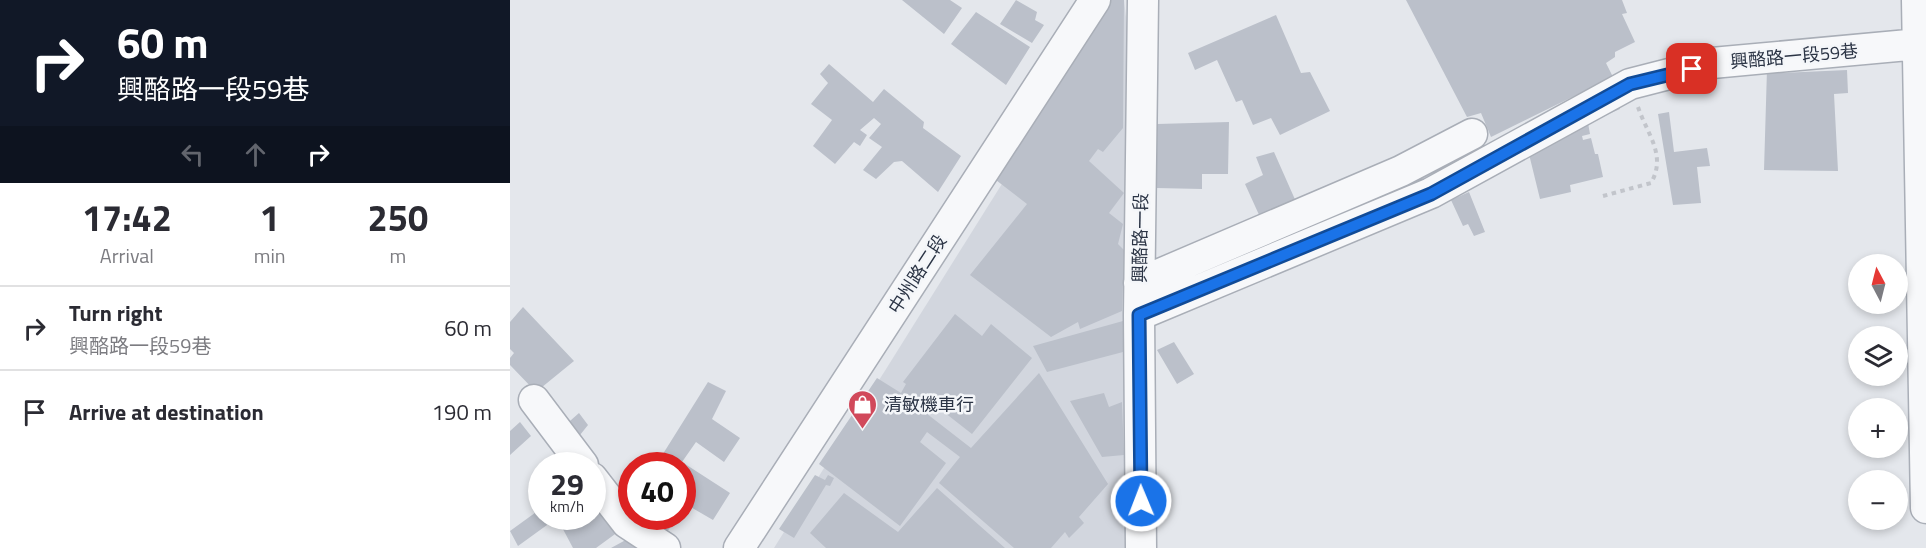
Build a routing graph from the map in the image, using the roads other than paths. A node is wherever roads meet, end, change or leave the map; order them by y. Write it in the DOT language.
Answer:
graph roads {
  1 [pos="1095,0"];
  2 [pos="1143,0"];
  3 [pos="1917,0"];
  4 [pos="1923,47"];
  5 [pos="1472,134"];
  6 [pos="1139,284"];
  7 [pos="1139,315"];
  8 [pos="534,400"];
  9 [pos="573,452"];
  10 [pos="606,496"];
  11 [pos="1926,508"];
  12 [pos="665,548"];
  13 [pos="739,548"];
  14 [pos="1141,548"];
  1 -- 13 [label="street, 中州路二段"];
  2 -- 6 [label="street, 興酪路一段"];
  3 -- 4 [label="street"];
  4 -- 7 [label="street, 興酪路一段59巷"];
  4 -- 11 [label="street"];
  5 -- 6 [label="street"];
  6 -- 7 [label="street, 興酪路一段"];
  7 -- 14 [label="street, 興酪路一段"];
  8 -- 9 [label="street"];
  10 -- 12 [label="street"];
}
